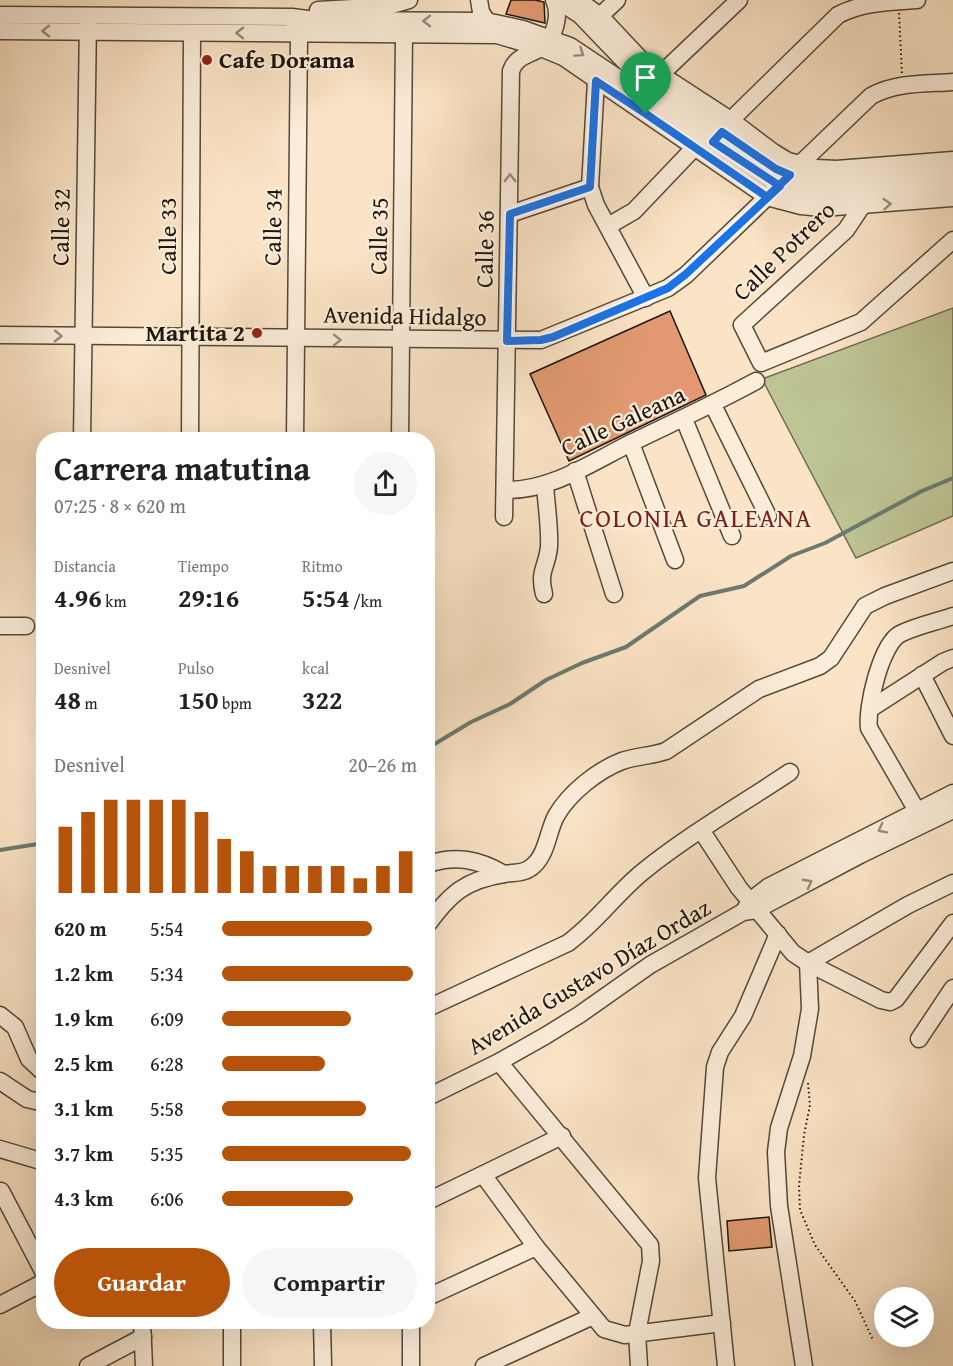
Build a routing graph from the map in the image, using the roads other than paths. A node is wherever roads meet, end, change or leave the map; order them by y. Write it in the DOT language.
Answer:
graph roads {
  1 [pos="409,0"];
  2 [pos="479,0"];
  3 [pos="556,0"];
  4 [pos="578,0"];
  5 [pos="617,0"];
  6 [pos="739,0"];
  7 [pos="917,0"];
  8 [pos="0,15"];
  9 [pos="600,16"];
  10 [pos="295,17"];
  11 [pos="486,21"];
  12 [pos="88,23"];
  13 [pos="0,31"];
  14 [pos="192,33"];
  15 [pos="299,34"];
  16 [pos="404,34"];
  17 [pos="497,35"];
  18 [pos="545,43"];
  19 [pos="660,75"];
  20 [pos="596,81"];
  21 [pos="953,82"];
  22 [pos="722,132"];
  23 [pos="695,147"];
  24 [pos="953,160"];
  25 [pos="953,173"];
  26 [pos="784,181"];
  27 [pos="953,185"];
  28 [pos="590,187"];
  29 [pos="953,198"];
  30 [pos="862,206"];
  31 [pos="510,214"];
  32 [pos="608,226"];
  33 [pos="953,240"];
  34 [pos="646,298"];
  35 [pos="0,335"];
  36 [pos="83,336"];
  37 [pos="192,338"];
  38 [pos="296,339"];
  39 [pos="402,341"];
  40 [pos="507,341"];
  41 [pos="756,381"];
  42 [pos="713,405"];
  43 [pos="684,419"];
  44 [pos="82,432"];
  45 [pos="190,432"];
  46 [pos="295,432"];
  47 [pos="400,432"];
  48 [pos="632,443"];
  49 [pos="576,471"];
  50 [pos="545,484"];
  51 [pos="506,490"];
  52 [pos="768,516"];
  53 [pos="504,517"];
  54 [pos="732,536"];
  55 [pos="675,560"];
  56 [pos="953,571"];
  57 [pos="543,594"];
  58 [pos="614,594"];
  59 [pos="953,616"];
  60 [pos="0,626"];
  61 [pos="26,626"];
  62 [pos="953,658"];
  63 [pos="922,675"];
  64 [pos="870,709"];
  65 [pos="953,736"];
  66 [pos="790,772"];
  67 [pos="953,793"];
  68 [pos="953,810"];
  69 [pos="920,817"];
  70 [pos="701,830"];
  71 [pos="435,863"];
  72 [pos="504,874"];
  73 [pos="953,883"];
  74 [pos="750,908"];
  75 [pos="435,915"];
  76 [pos="953,923"];
  77 [pos="778,934"];
  78 [pos="808,963"];
  79 [pos="953,988"];
  80 [pos="435,1005"];
  81 [pos="0,1016"];
  82 [pos="919,1040"];
  83 [pos="499,1062"];
  84 [pos="36,1066"];
  85 [pos="0,1081"];
  86 [pos="435,1094"];
  87 [pos="36,1101"];
  88 [pos="562,1137"];
  89 [pos="0,1149"];
  90 [pos="36,1160"];
  91 [pos="484,1176"];
  92 [pos="1,1191"];
  93 [pos="435,1199"];
  94 [pos="536,1246"];
  95 [pos="36,1258"];
  96 [pos="36,1286"];
  97 [pos="435,1294"];
  98 [pos="0,1305"];
  99 [pos="593,1317"];
  100 [pos="722,1323"];
  101 [pos="143,1329"];
  102 [pos="232,1329"];
  103 [pos="322,1329"];
  104 [pos="411,1329"];
  105 [pos="637,1333"];
  106 [pos="88,1366"];
  107 [pos="144,1366"];
  108 [pos="232,1366"];
  109 [pos="323,1366"];
  110 [pos="411,1366"];
  111 [pos="484,1366"];
  112 [pos="639,1366"];
  113 [pos="726,1366"];
  114 [pos="804,1366"];
  1 -- 10 [label="street"];
  2 -- 11 [label="street"];
  3 -- 18 [label="street"];
  3 -- 22 [label="street"];
  4 -- 9 [label="street"];
  5 -- 9 [label="street"];
  6 -- 19 [label="street"];
  7 -- 22 [label="street"];
  8 -- 12 [label="street"];
  9 -- 19 [label="street"];
  11 -- 10 [label="street, one-way"];
  10 -- 12 [label="street"];
  10 -- 15 [label="street, Calle 34"];
  11 -- 17 [label="street"];
  11 -- 18 [label="street"];
  12 -- 13 [label="street, one-way"];
  12 -- 14 [label="street"];
  12 -- 36 [label="street, Calle 32"];
  15 -- 14 [label="street, one-way"];
  14 -- 37 [label="street, Calle 33"];
  15 -- 16 [label="street"];
  15 -- 38 [label="street, Calle 34"];
  16 -- 17 [label="street"];
  16 -- 39 [label="street, Calle 35"];
  17 -- 18 [label="street"];
  18 -- 20 [label="street"];
  18 -- 22 [label="street, one-way"];
  31 -- 18 [label="street, Calle 36, one-way"];
  19 -- 22 [label="street"];
  20 -- 23 [label="street"];
  20 -- 28 [label="street"];
  21 -- 26 [label="street, Avenida Hidalgo"];
  22 -- 26 [label="street"];
  22 -- 26 [label="street"];
  23 -- 26 [label="street"];
  23 -- 32 [label="street"];
  24 -- 26 [label="street"];
  25 -- 26 [label="street"];
  26 -- 27 [label="street"];
  26 -- 30 [label="street"];
  26 -- 34 [label="street, Avenida Hidalgo"];
  28 -- 31 [label="street"];
  28 -- 32 [label="street"];
  30 -- 29 [label="street, one-way"];
  30 -- 33 [label="street, Calle Potrero"];
  31 -- 40 [label="street, Calle 36"];
  32 -- 34 [label="street"];
  34 -- 40 [label="street, Avenida Hidalgo"];
  35 -- 36 [label="street, Avenida Hidalgo, one-way"];
  36 -- 37 [label="street, Avenida Hidalgo"];
  36 -- 44 [label="street, Calle 32"];
  37 -- 38 [label="street, Avenida Hidalgo"];
  37 -- 45 [label="street, Calle 33"];
  38 -- 39 [label="street, Avenida Hidalgo, one-way"];
  38 -- 46 [label="street, Calle 34"];
  39 -- 40 [label="street, Avenida Hidalgo"];
  39 -- 47 [label="street, Calle 35"];
  40 -- 51 [label="street, Calle 36"];
  41 -- 42 [label="street, Calle Galeana"];
  42 -- 43 [label="street, Calle Galeana"];
  42 -- 52 [label="street"];
  43 -- 48 [label="street, Calle Galeana"];
  43 -- 54 [label="street"];
  48 -- 49 [label="street, Calle Galeana"];
  48 -- 55 [label="street"];
  49 -- 50 [label="street, Calle Galeana"];
  49 -- 58 [label="street"];
  50 -- 51 [label="street, Calle Galeana"];
  50 -- 57 [label="street"];
  51 -- 53 [label="street, Calle 36"];
  56 -- 72 [label="street"];
  59 -- 64 [label="street"];
  60 -- 61 [label="street"];
  62 -- 63 [label="street"];
  63 -- 64 [label="street"];
  63 -- 65 [label="street"];
  64 -- 69 [label="street"];
  66 -- 70 [label="street"];
  67 -- 69 [label="street, Avenida Gustavo Díaz Ordaz"];
  68 -- 69 [label="street, Avenida Gustavo Díaz Ordaz"];
  69 -- 74 [label="street, Avenida Gustavo Díaz Ordaz"];
  70 -- 74 [label="street"];
  70 -- 80 [label="street"];
  71 -- 72 [label="street"];
  72 -- 75 [label="street"];
  73 -- 78 [label="street"];
  74 -- 77 [label="street"];
  74 -- 83 [label="street, Avenida Gustavo Díaz Ordaz"];
  76 -- 78 [label="street"];
  77 -- 78 [label="street"];
  77 -- 100 [label="street"];
  78 -- 114 [label="street"];
  79 -- 82 [label="street"];
  81 -- 84 [label="street"];
  83 -- 86 [label="street, Avenida Gustavo Díaz Ordaz"];
  83 -- 88 [label="street"];
  85 -- 87 [label="street"];
  88 -- 91 [label="street"];
  88 -- 105 [label="street"];
  89 -- 90 [label="street"];
  91 -- 93 [label="street"];
  91 -- 94 [label="street"];
  92 -- 95 [label="street"];
  94 -- 97 [label="street"];
  94 -- 99 [label="street"];
  96 -- 98 [label="street"];
  99 -- 105 [label="street"];
  99 -- 111 [label="street"];
  100 -- 105 [label="street"];
  100 -- 113 [label="street"];
  101 -- 106 [label="street"];
  101 -- 107 [label="street"];
  102 -- 108 [label="street"];
  103 -- 109 [label="street"];
  104 -- 110 [label="street"];
  105 -- 112 [label="street"];
}
